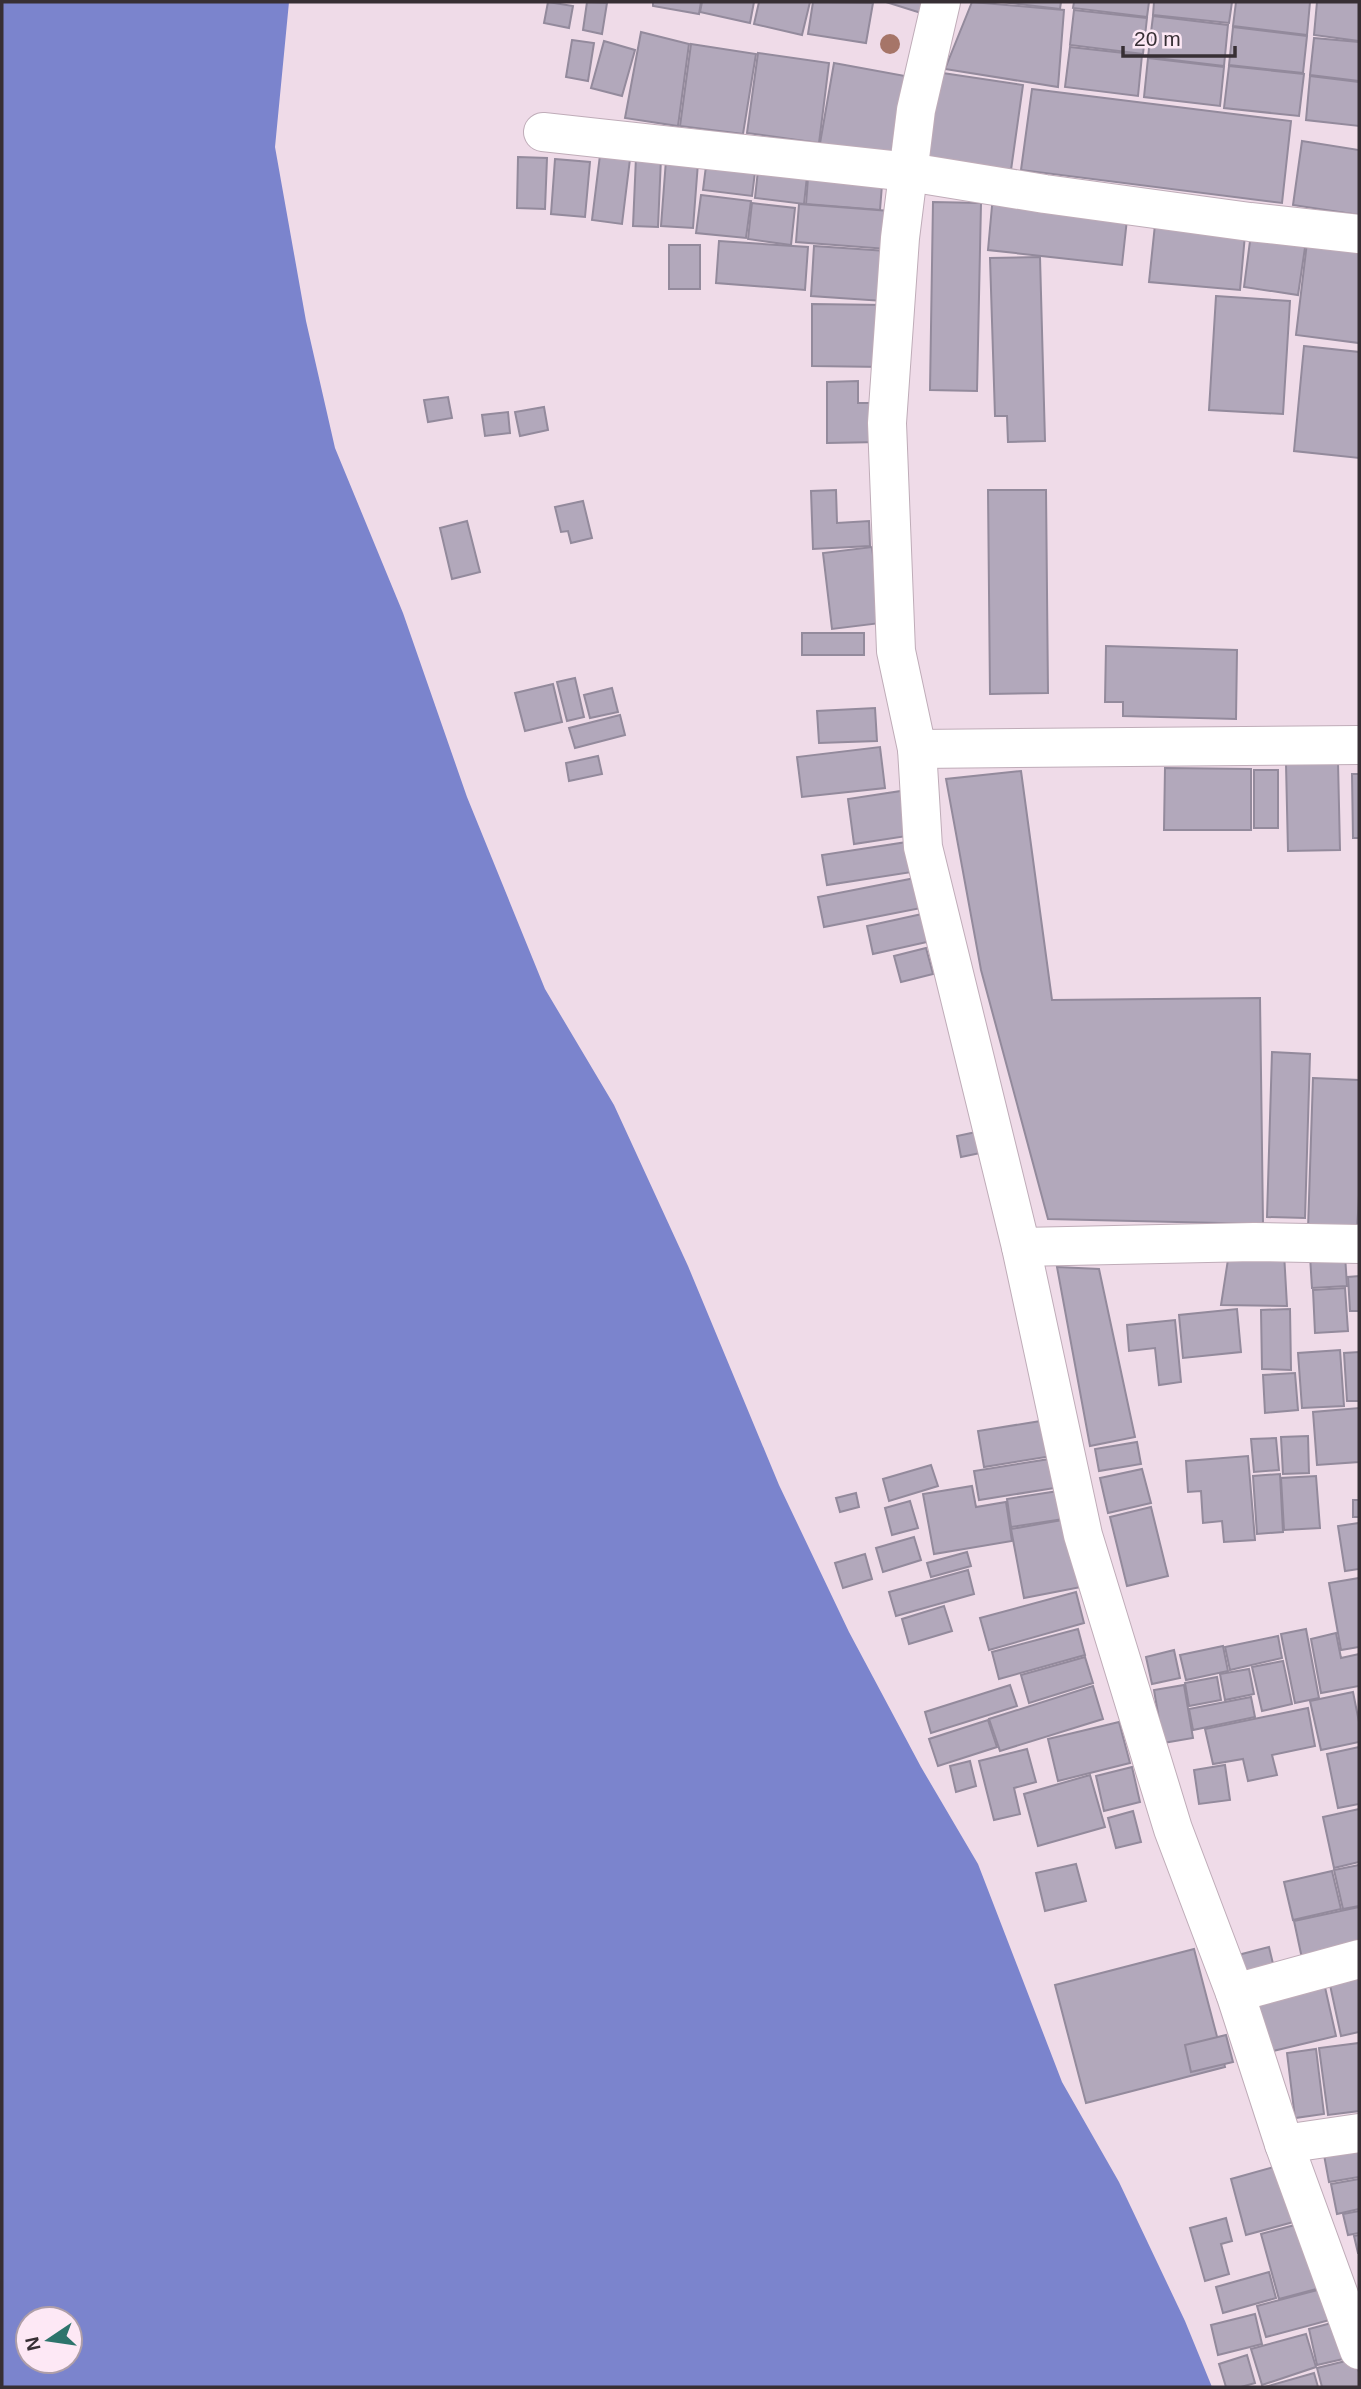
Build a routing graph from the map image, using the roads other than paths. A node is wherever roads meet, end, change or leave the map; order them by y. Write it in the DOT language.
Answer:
graph roads {
  1 [pos="941,2"];
  2 [pos="542,132"];
  3 [pos="909,172"];
  4 [pos="1359,234"];
  5 [pos="1359,745"];
  6 [pos="917,749"];
  7 [pos="1359,1244"];
  8 [pos="1021,1247"];
  9 [pos="1359,1959"];
  10 [pos="1235,1993"];
  11 [pos="1359,2133"];
  12 [pos="1284,2144"];
  13 [pos="1359,2350"];
  1 -- 3 [label="street"];
  2 -- 3 [label="street"];
  3 -- 4 [label="street"];
  3 -- 6 [label="street"];
  5 -- 6 [label="street"];
  6 -- 8 [label="street"];
  7 -- 8 [label="street"];
  8 -- 10 [label="street"];
  9 -- 10 [label="street"];
  10 -- 12 [label="street"];
  11 -- 12 [label="street"];
  12 -- 13 [label="street"];
}
